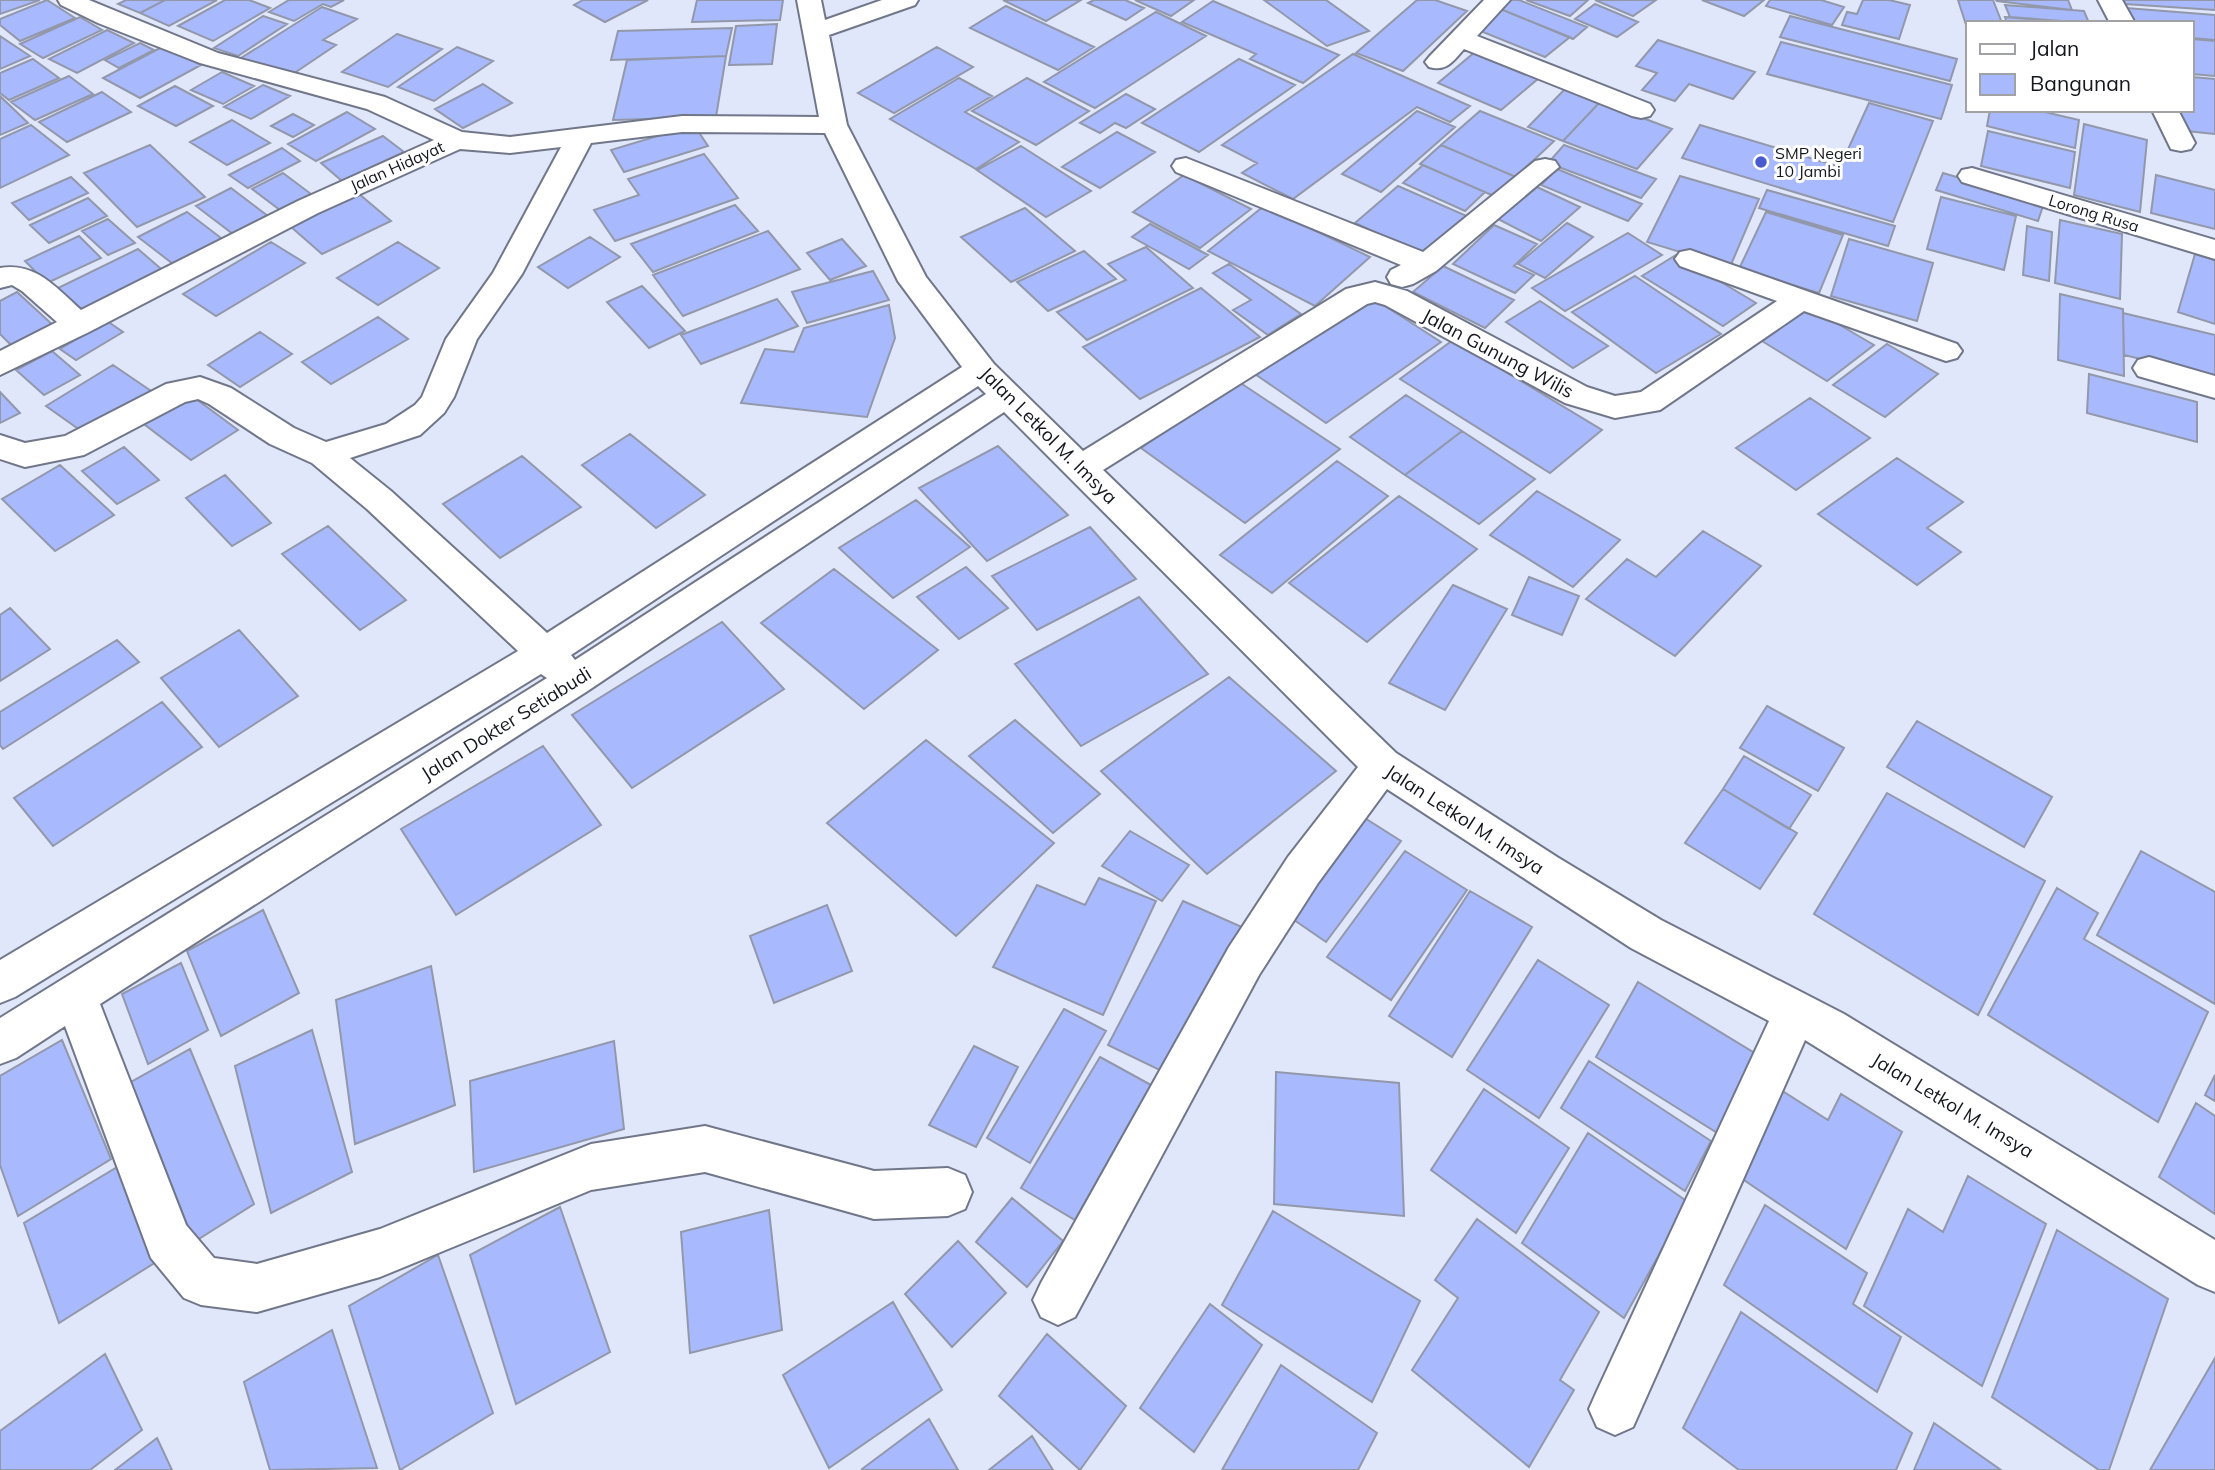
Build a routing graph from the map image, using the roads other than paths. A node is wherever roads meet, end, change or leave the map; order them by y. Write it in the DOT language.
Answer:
graph roads {
  1 [pos="70,0"];
  2 [pos="852,0"];
  3 [pos="906,0"];
  4 [pos="1498,0"];
  5 [pos="2110,0"];
  6 [pos="811,16"];
  7 [pos="2122,21"];
  8 [pos="1461,39"];
  9 [pos="1438,62"];
  10 [pos="1641,110"];
  11 [pos="2166,112"];
  12 [pos="834,125"];
  13 [pos="581,137"];
  14 [pos="456,140"];
  15 [pos="2181,144"];
  16 [pos="1186,166"];
  17 [pos="1545,167"];
  18 [pos="1972,176"];
  19 [pos="2215,250"];
  20 [pos="1690,259"];
  21 [pos="1426,264"];
  22 [pos="0,278"];
  23 [pos="1375,292"];
  24 [pos="1801,299"];
  25 [pos="78,325"];
  26 [pos="1946,351"];
  27 [pos="0,364"];
  28 [pos="2149,368"];
  29 [pos="994,382"];
  30 [pos="2215,387"];
  31 [pos="0,447"];
  32 [pos="324,455"];
  33 [pos="1082,467"];
  34 [pos="545,653"];
  35 [pos="573,681"];
  36 [pos="1382,765"];
  37 [pos="0,983"];
  38 [pos="75,994"];
  39 [pos="1796,1012"];
  40 [pos="0,1043"];
  41 [pos="948,1192"];
  42 [pos="2215,1268"];
  43 [pos="1058,1300"];
  44 [pos="1615,1409"];
  1 -- 14 [label="street"];
  2 -- 6 [label="street"];
  3 -- 6 [label="street"];
  4 -- 8 [label="street"];
  5 -- 7 [label="street"];
  6 -- 12 [label="street, Jalan Letkol M. Imsya"];
  8 -- 9 [label="street"];
  8 -- 10 [label="street"];
  11 -- 15 [label="street"];
  12 -- 13 [label="street, Jalan Hidayat"];
  12 -- 29 [label="street, Jalan Letkol M. Imsya"];
  13 -- 14 [label="street, Jalan Hidayat"];
  13 -- 32 [label="street"];
  14 -- 25 [label="street, Jalan Hidayat"];
  16 -- 21 [label="street"];
  17 -- 21 [label="street"];
  18 -- 19 [label="street, Lorong Rusa"];
  20 -- 24 [label="street"];
  21 -- 23 [label="street"];
  22 -- 25 [label="street"];
  23 -- 24 [label="street, Jalan Gunung Wilis"];
  23 -- 33 [label="street"];
  24 -- 26 [label="street"];
  25 -- 27 [label="street, Jalan Hidayat"];
  28 -- 30 [label="street"];
  29 -- 33 [label="street, Jalan Letkol M. Imsya"];
  29 -- 34 [label="street"];
  29 -- 35 [label="street, Jalan Dokter Setiabudi"];
  31 -- 32 [label="street"];
  32 -- 34 [label="street"];
  33 -- 36 [label="street, Jalan Letkol M. Imsya"];
  34 -- 35 [label="street"];
  34 -- 37 [label="street"];
  35 -- 38 [label="street, Jalan Dokter Setiabudi"];
  36 -- 39 [label="street, Jalan Letkol M. Imsya"];
  36 -- 43 [label="street"];
  38 -- 40 [label="street, Jalan Dokter Setiabudi"];
  38 -- 41 [label="street"];
  39 -- 42 [label="street, Jalan Letkol M. Imsya"];
  39 -- 44 [label="street"];
}
